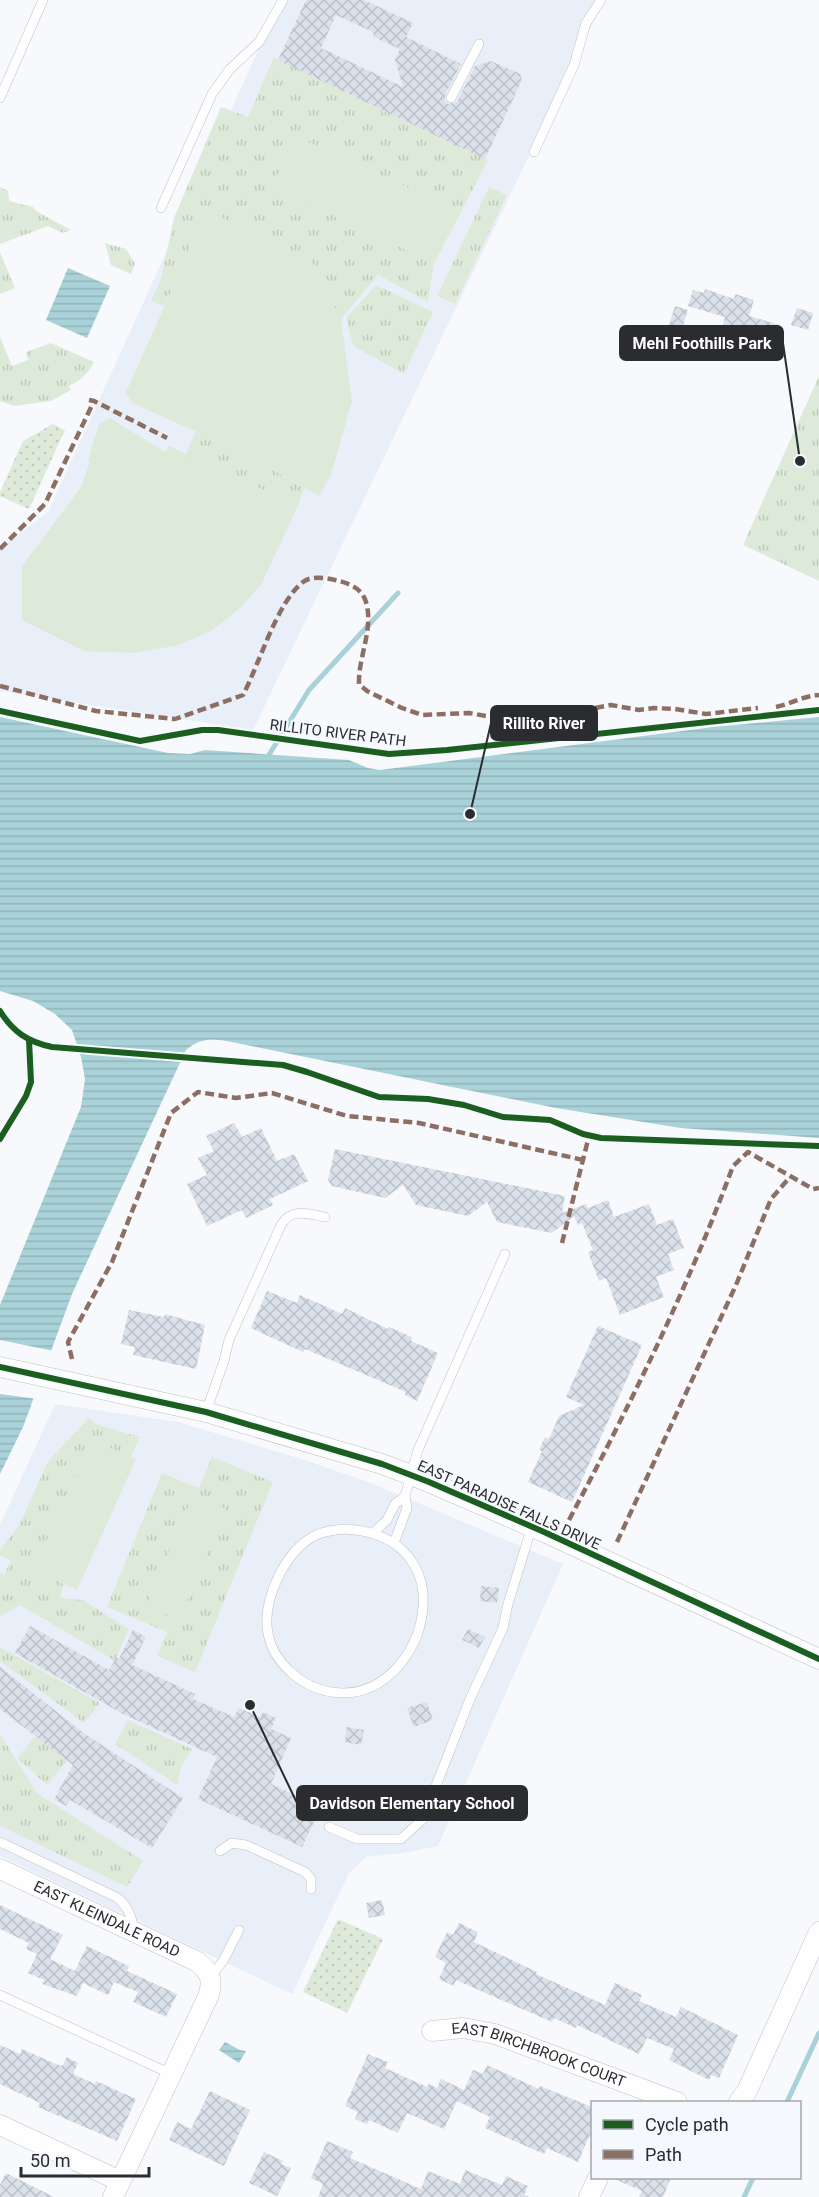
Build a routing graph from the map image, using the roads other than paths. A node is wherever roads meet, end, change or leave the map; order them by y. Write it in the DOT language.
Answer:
graph roads {
  1 [pos="43,0"];
  2 [pos="283,0"];
  3 [pos="601,0"];
  4 [pos="479,44"];
  5 [pos="0,98"];
  6 [pos="451,98"];
  7 [pos="534,152"];
  8 [pos="161,208"];
  9 [pos="325,1217"];
  10 [pos="505,1254"];
  11 [pos="0,1367"];
  12 [pos="206,1412"];
  13 [pos="410,1474"];
  14 [pos="405,1496"];
  15 [pos="532,1526"];
  16 [pos="373,1533"];
  17 [pos="394,1543"];
  18 [pos="819,1659"];
  19 [pos="328,1827"];
  20 [pos="0,1842"];
  21 [pos="220,1851"];
  22 [pos="0,1869"];
  23 [pos="311,1889"];
  24 [pos="239,1930"];
  25 [pos="133,1932"];
  26 [pos="819,1932"];
  27 [pos="211,1976"];
  28 [pos="0,1995"];
  29 [pos="432,2031"];
  30 [pos="171,2074"];
  31 [pos="635,2095"];
  32 [pos="666,2101"];
  33 [pos="741,2101"];
  34 [pos="0,2125"];
  35 [pos="598,2179"];
  36 [pos="117,2189"];
  37 [pos="589,2197"];
  1 -- 5 [label="lane"];
  2 -- 8 [label="lane"];
  3 -- 7 [label="lane"];
  4 -- 6 [label="lane"];
  9 -- 12 [label="lane"];
  10 -- 13 [label="lane"];
  11 -- 12 [label="street, EAST PARADISE FALLS DRIVE"];
  12 -- 13 [label="street, EAST PARADISE FALLS DRIVE"];
  13 -- 14 [label="lane"];
  13 -- 15 [label="street, EAST PARADISE FALLS DRIVE"];
  14 -- 16 [label="lane"];
  14 -- 17 [label="lane"];
  15 -- 18 [label="street, EAST PARADISE FALLS DRIVE"];
  15 -- 19 [label="lane"];
  16 -- 17 [label="lane"];
  16 -- 17 [label="lane"];
  20 -- 25 [label="lane"];
  21 -- 23 [label="lane"];
  22 -- 25 [label="street, EAST KLEINDALE ROAD"];
  24 -- 27 [label="lane"];
  25 -- 27 [label="street, EAST KLEINDALE ROAD"];
  26 -- 33 [label="street"];
  27 -- 30 [label="street"];
  28 -- 30 [label="lane"];
  29 -- 31 [label="street, EAST BIRCHBROOK COURT"];
  30 -- 36 [label="street"];
  31 -- 32 [label="street, EAST BIRCHBROOK COURT"];
  34 -- 36 [label="street"];
  35 -- 37 [label="street"];
}
